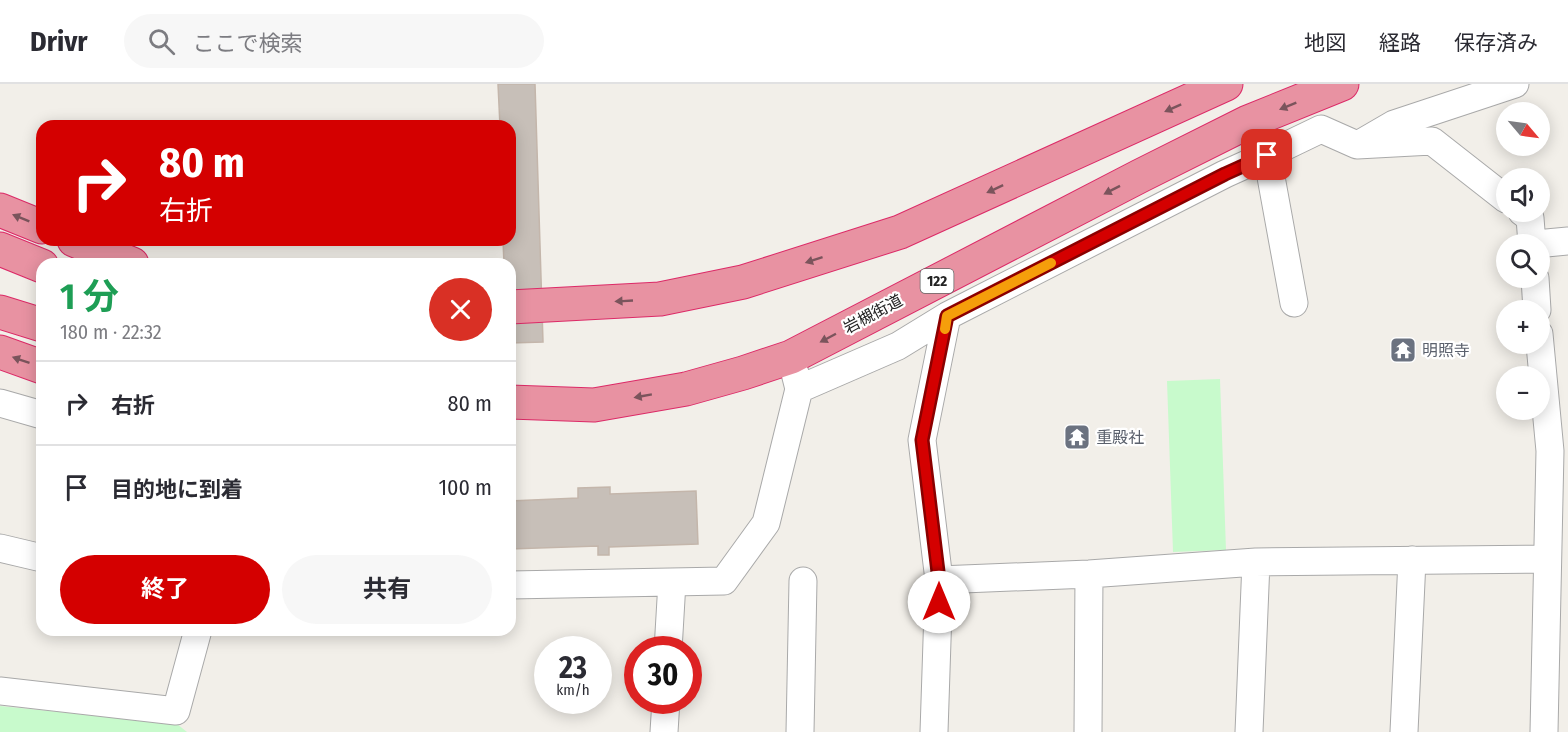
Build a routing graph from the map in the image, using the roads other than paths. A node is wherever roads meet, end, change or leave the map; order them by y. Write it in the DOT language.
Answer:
graph roads {
  1 [pos="1226,84"];
  2 [pos="1342,84"];
  3 [pos="1457,84"];
  4 [pos="1515,84"];
  5 [pos="1248,122"];
  6 [pos="1333,134"];
  7 [pos="1358,145"];
  8 [pos="1267,155"];
  9 [pos="1496,191"];
  10 [pos="0,210"];
  11 [pos="36,225"];
  12 [pos="1568,241"];
  13 [pos="1550,243"];
  14 [pos="88,246"];
  15 [pos="1,249"];
  16 [pos="118,258"];
  17 [pos="36,264"];
  18 [pos="1294,303"];
  19 [pos="516,307"];
  20 [pos="0,312"];
  21 [pos="947,316"];
  22 [pos="36,323"];
  23 [pos="0,352"];
  24 [pos="1542,354"];
  25 [pos="791,357"];
  26 [pos="36,365"];
  27 [pos="799,389"];
  28 [pos="516,402"];
  29 [pos="0,404"];
  30 [pos="594,405"];
  31 [pos="36,413"];
  32 [pos="516,418"];
  33 [pos="1559,451"];
  34 [pos="0,548"];
  35 [pos="36,557"];
  36 [pos="1547,559"];
  37 [pos="1412,560"];
  38 [pos="1256,562"];
  39 [pos="1089,574"];
  40 [pos="939,580"];
  41 [pos="803,581"];
  42 [pos="672,582"];
  43 [pos="516,585"];
  44 [pos="196,636"];
  45 [pos="669,636"];
  46 [pos="0,691"];
  47 [pos="665,714"];
  48 [pos="664,732"];
  49 [pos="800,732"];
  50 [pos="934,732"];
  51 [pos="1088,732"];
  52 [pos="1249,732"];
  53 [pos="1404,732"];
  54 [pos="1544,732"];
  1 -- 19 [label="highway, one-way"];
  2 -- 5 [label="highway, 岩槻街道 / 122, one-way"];
  3 -- 6 [label="street"];
  4 -- 7 [label="street"];
  5 -- 8 [label="street"];
  5 -- 25 [label="highway, 岩槻街道 / 122, one-way"];
  6 -- 7 [label="street"];
  6 -- 8 [label="street"];
  7 -- 9 [label="street"];
  8 -- 18 [label="street"];
  8 -- 21 [label="street"];
  11 -- 10 [label="highway, one-way"];
  12 -- 13 [label="street"];
  14 -- 16 [label="highway"];
  15 -- 17 [label="highway"];
  20 -- 22 [label="highway"];
  21 -- 27 [label="street"];
  21 -- 40 [label="street"];
  26 -- 23 [label="highway, one-way"];
  24 -- 33 [label="street"];
  25 -- 27 [label="street"];
  25 -- 30 [label="highway, 岩槻街道 / 122, one-way"];
  27 -- 42 [label="street"];
  28 -- 30 [label="highway, 岩槻街道 / 122"];
  29 -- 31 [label="street"];
  30 -- 32 [label="highway"];
  33 -- 36 [label="street"];
  34 -- 35 [label="street"];
  36 -- 37 [label="street"];
  36 -- 54 [label="street"];
  37 -- 38 [label="street"];
  37 -- 53 [label="street"];
  38 -- 39 [label="street"];
  38 -- 52 [label="street"];
  39 -- 40 [label="street"];
  39 -- 51 [label="street"];
  40 -- 50 [label="street"];
  41 -- 49 [label="street"];
  42 -- 43 [label="street"];
  42 -- 45 [label="street"];
  44 -- 46 [label="street"];
  47 -- 48 [label="street"];
}
